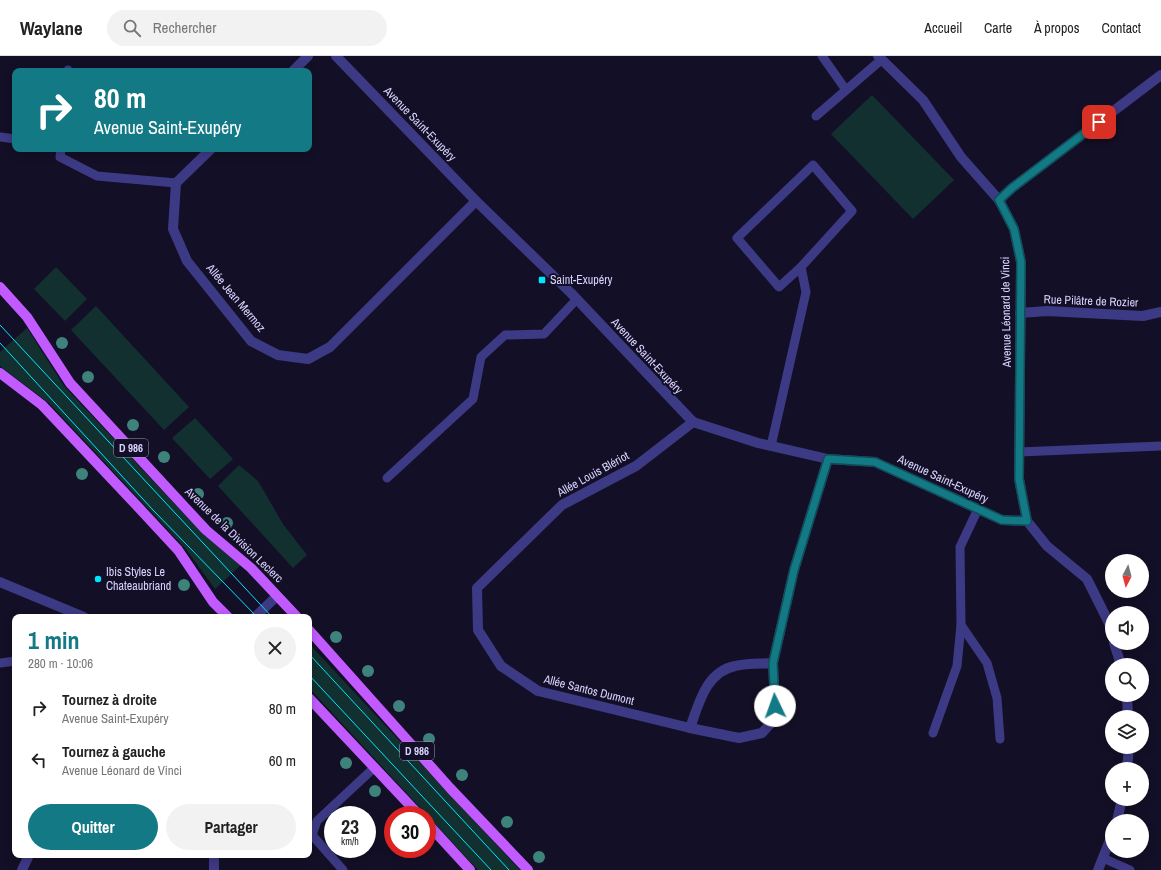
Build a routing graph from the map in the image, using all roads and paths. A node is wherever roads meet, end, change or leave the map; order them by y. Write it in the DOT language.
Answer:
graph roads {
  1 [pos="308,56"];
  2 [pos="336,56"];
  3 [pos="822,56"];
  4 [pos="879,58"];
  5 [pos="296,68"];
  6 [pos="1161,75"];
  7 [pos="846,90"];
  8 [pos="816,116"];
  9 [pos="0,137"];
  10 [pos="12,139"];
  11 [pos="61,152"];
  12 [pos="208,152"];
  13 [pos="176,183"];
  14 [pos="999,200"];
  15 [pos="476,201"];
  16 [pos="801,267"];
  17 [pos="0,287"];
  18 [pos="577,299"];
  19 [pos="1161,312"];
  20 [pos="1020,313"];
  21 [pos="0,374"];
  22 [pos="693,422"];
  23 [pos="771,446"];
  24 [pos="1161,446"];
  25 [pos="1019,452"];
  26 [pos="828,459"];
  27 [pos="388,478"];
  28 [pos="978,509"];
  29 [pos="1027,521"];
  30 [pos="0,582"];
  31 [pos="477,588"];
  32 [pos="277,596"];
  33 [pos="77,614"];
  34 [pos="225,614"];
  35 [pos="258,614"];
  36 [pos="294,614"];
  37 [pos="1105,615"];
  38 [pos="961,625"];
  39 [pos="312,633"];
  40 [pos="12,661"];
  41 [pos="0,663"];
  42 [pos="773,663"];
  43 [pos="312,701"];
  44 [pos="690,728"];
  45 [pos="933,733"];
  46 [pos="1000,739"];
  47 [pos="375,767"];
  48 [pos="411,806"];
  49 [pos="436,833"];
  50 [pos="1105,853"];
  51 [pos="28,858"];
  52 [pos="214,858"];
  53 [pos="1103,858"];
  54 [pos="22,870"];
  55 [pos="214,870"];
  56 [pos="343,870"];
  57 [pos="470,870"];
  58 [pos="528,870"];
  59 [pos="1098,870"];
  60 [pos="1130,870"];
  1 -- 5 [label="street"];
  2 -- 15 [label="street, Avenue Saint-Exupéry"];
  3 -- 7 [label="lane"];
  4 -- 7 [label="lane"];
  4 -- 14 [label="street, Avenue Léonard de Vinci"];
  6 -- 14 [label="street"];
  7 -- 8 [label="lane"];
  9 -- 10 [label="lane"];
  11 -- 13 [label="lane"];
  12 -- 13 [label="street"];
  13 -- 15 [label="street, Allée Jean Mermoz"];
  14 -- 20 [label="street, Avenue Léonard de Vinci"];
  15 -- 18 [label="street, Avenue Saint-Exupéry"];
  16 -- 16 [label="lane"];
  16 -- 23 [label="lane"];
  17 -- 32 [label="main road, Avenue de la Division Leclerc / D 986"];
  18 -- 22 [label="street, Avenue Saint-Exupéry"];
  18 -- 27 [label="lane"];
  19 -- 20 [label="street, Rue Pilâtre de Rozier"];
  20 -- 25 [label="street, Avenue Léonard de Vinci"];
  21 -- 34 [label="main road, D 986"];
  22 -- 23 [label="street, Avenue Saint-Exupéry"];
  22 -- 31 [label="street, Allée Louis Blériot"];
  23 -- 26 [label="street, Avenue Saint-Exupéry"];
  24 -- 25 [label="lane"];
  25 -- 29 [label="street, Avenue Léonard de Vinci"];
  26 -- 28 [label="street, Avenue Saint-Exupéry"];
  26 -- 42 [label="street, Allée Santos Dumont"];
  28 -- 29 [label="street, Avenue Saint-Exupéry"];
  28 -- 38 [label="lane"];
  29 -- 37 [label="street"];
  30 -- 33 [label="street"];
  31 -- 44 [label="street, Allée Santos Dumont"];
  32 -- 35 [label="street"];
  32 -- 36 [label="main road, Avenue de la Division Leclerc / D 986"];
  38 -- 45 [label="lane"];
  38 -- 46 [label="lane"];
  39 -- 58 [label="main road, D 986"];
  40 -- 41 [label="lane"];
  42 -- 44 [label="street"];
  42 -- 44 [label="street, Allée Santos Dumont"];
  43 -- 47 [label="main road"];
  47 -- 48 [label="main road"];
  47 -- 56 [label="lane"];
  49 -- 57 [label="main road"];
  50 -- 53 [label="street"];
  51 -- 54 [label="street"];
  52 -- 55 [label="street"];
  53 -- 59 [label="street"];
  53 -- 60 [label="lane"];
}
